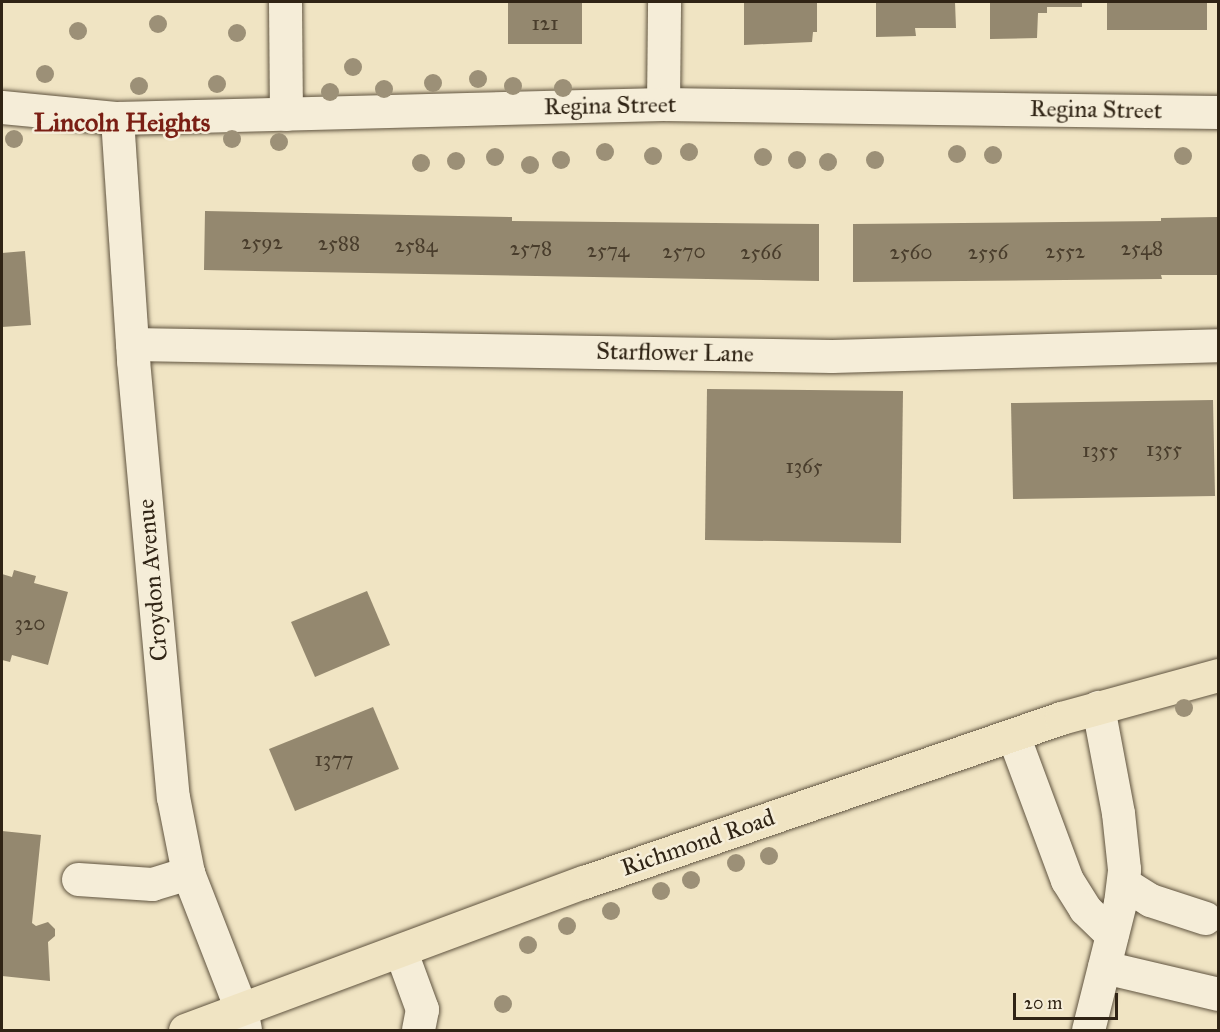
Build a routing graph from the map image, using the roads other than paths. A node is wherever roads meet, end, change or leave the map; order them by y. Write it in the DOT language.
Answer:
graph roads {
  1 [pos="285,2"];
  2 [pos="664,2"];
  3 [pos="663,104"];
  4 [pos="2,107"];
  5 [pos="1218,112"];
  6 [pos="286,114"];
  7 [pos="117,118"];
  8 [pos="132,344"];
  9 [pos="1218,345"];
  10 [pos="1218,675"];
  11 [pos="1098,707"];
  12 [pos="1013,735"];
  13 [pos="188,873"];
  14 [pos="78,879"];
  15 [pos="1123,883"];
  16 [pos="1205,918"];
  17 [pos="1112,935"];
  18 [pos="401,952"];
  19 [pos="1104,967"];
  20 [pos="1218,994"];
  21 [pos="243,1020"];
  22 [pos="184,1030"];
  23 [pos="418,1030"];
  24 [pos="1088,1030"];
  1 -- 6 [label="street"];
  2 -- 3 [label="street"];
  3 -- 5 [label="street, Regina Street"];
  3 -- 6 [label="street, Regina Street"];
  4 -- 7 [label="street, Regina Street"];
  6 -- 7 [label="street, Regina Street"];
  7 -- 8 [label="street, Croydon Avenue"];
  8 -- 9 [label="street, Starflower Lane"];
  8 -- 13 [label="street, Croydon Avenue"];
  10 -- 11 [label="main road, Richmond Road"];
  11 -- 12 [label="main road, Richmond Road"];
  11 -- 15 [label="street"];
  12 -- 17 [label="street"];
  12 -- 18 [label="main road, Richmond Road"];
  13 -- 14 [label="street"];
  13 -- 21 [label="street, Croydon Avenue"];
  15 -- 16 [label="street"];
  15 -- 17 [label="street"];
  17 -- 19 [label="street"];
  18 -- 21 [label="main road, Richmond Road"];
  18 -- 23 [label="street"];
  19 -- 20 [label="street"];
  19 -- 24 [label="street"];
  21 -- 22 [label="main road, Richmond Road"];
}
